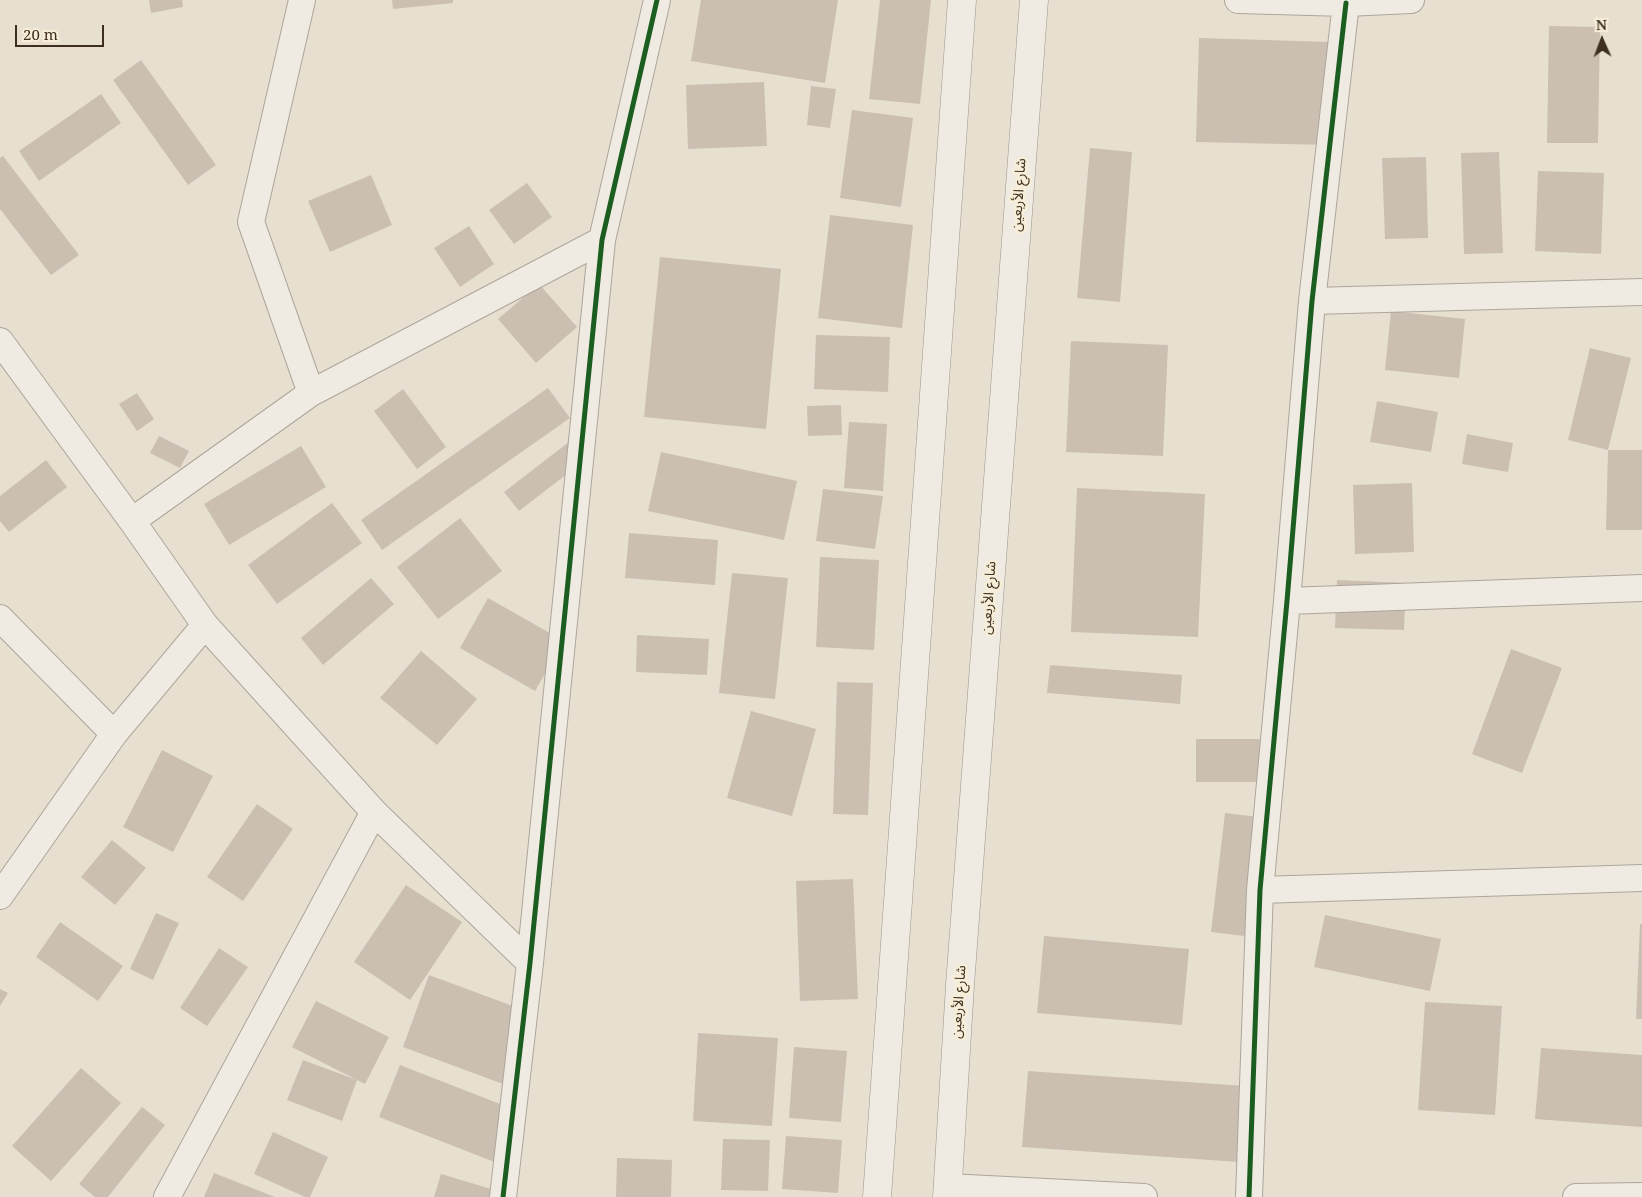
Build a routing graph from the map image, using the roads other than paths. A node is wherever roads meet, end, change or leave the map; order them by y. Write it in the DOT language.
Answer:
graph roads {
  1 [pos="302,0"];
  2 [pos="657,0"];
  3 [pos="962,0"];
  4 [pos="1034,0"];
  5 [pos="1238,0"];
  6 [pos="1412,0"];
  7 [pos="1346,3"];
  8 [pos="602,240"];
  9 [pos="1642,292"];
  10 [pos="1312,301"];
  11 [pos="0,341"];
  12 [pos="311,393"];
  13 [pos="132,521"];
  14 [pos="1642,588"];
  15 [pos="1287,601"];
  16 [pos="0,618"];
  17 [pos="205,625"];
  18 [pos="114,734"];
  19 [pos="374,812"];
  20 [pos="1642,878"];
  21 [pos="1260,890"];
  22 [pos="0,896"];
  23 [pos="530,963"];
  24 [pos="947,1192"];
  25 [pos="1642,1196"];
  26 [pos="167,1197"];
  27 [pos="503,1197"];
  28 [pos="877,1197"];
  29 [pos="1144,1197"];
  30 [pos="1249,1197"];
  31 [pos="1576,1197"];
  1 -- 12 [label="street"];
  2 -- 8 [label="street"];
  3 -- 28 [label="main road"];
  4 -- 24 [label="main road, شارع الأربعين"];
  5 -- 7 [label="street"];
  6 -- 7 [label="street"];
  7 -- 10 [label="street"];
  8 -- 12 [label="street"];
  8 -- 23 [label="street"];
  9 -- 10 [label="street"];
  10 -- 15 [label="street"];
  11 -- 13 [label="street"];
  12 -- 13 [label="street"];
  13 -- 17 [label="street"];
  14 -- 15 [label="street"];
  15 -- 21 [label="street"];
  16 -- 18 [label="street"];
  17 -- 18 [label="street"];
  17 -- 19 [label="street"];
  18 -- 22 [label="street"];
  19 -- 23 [label="street"];
  19 -- 26 [label="street"];
  20 -- 21 [label="street"];
  21 -- 30 [label="street"];
  23 -- 27 [label="street"];
  24 -- 29 [label="street"];
  25 -- 31 [label="street"];
}
